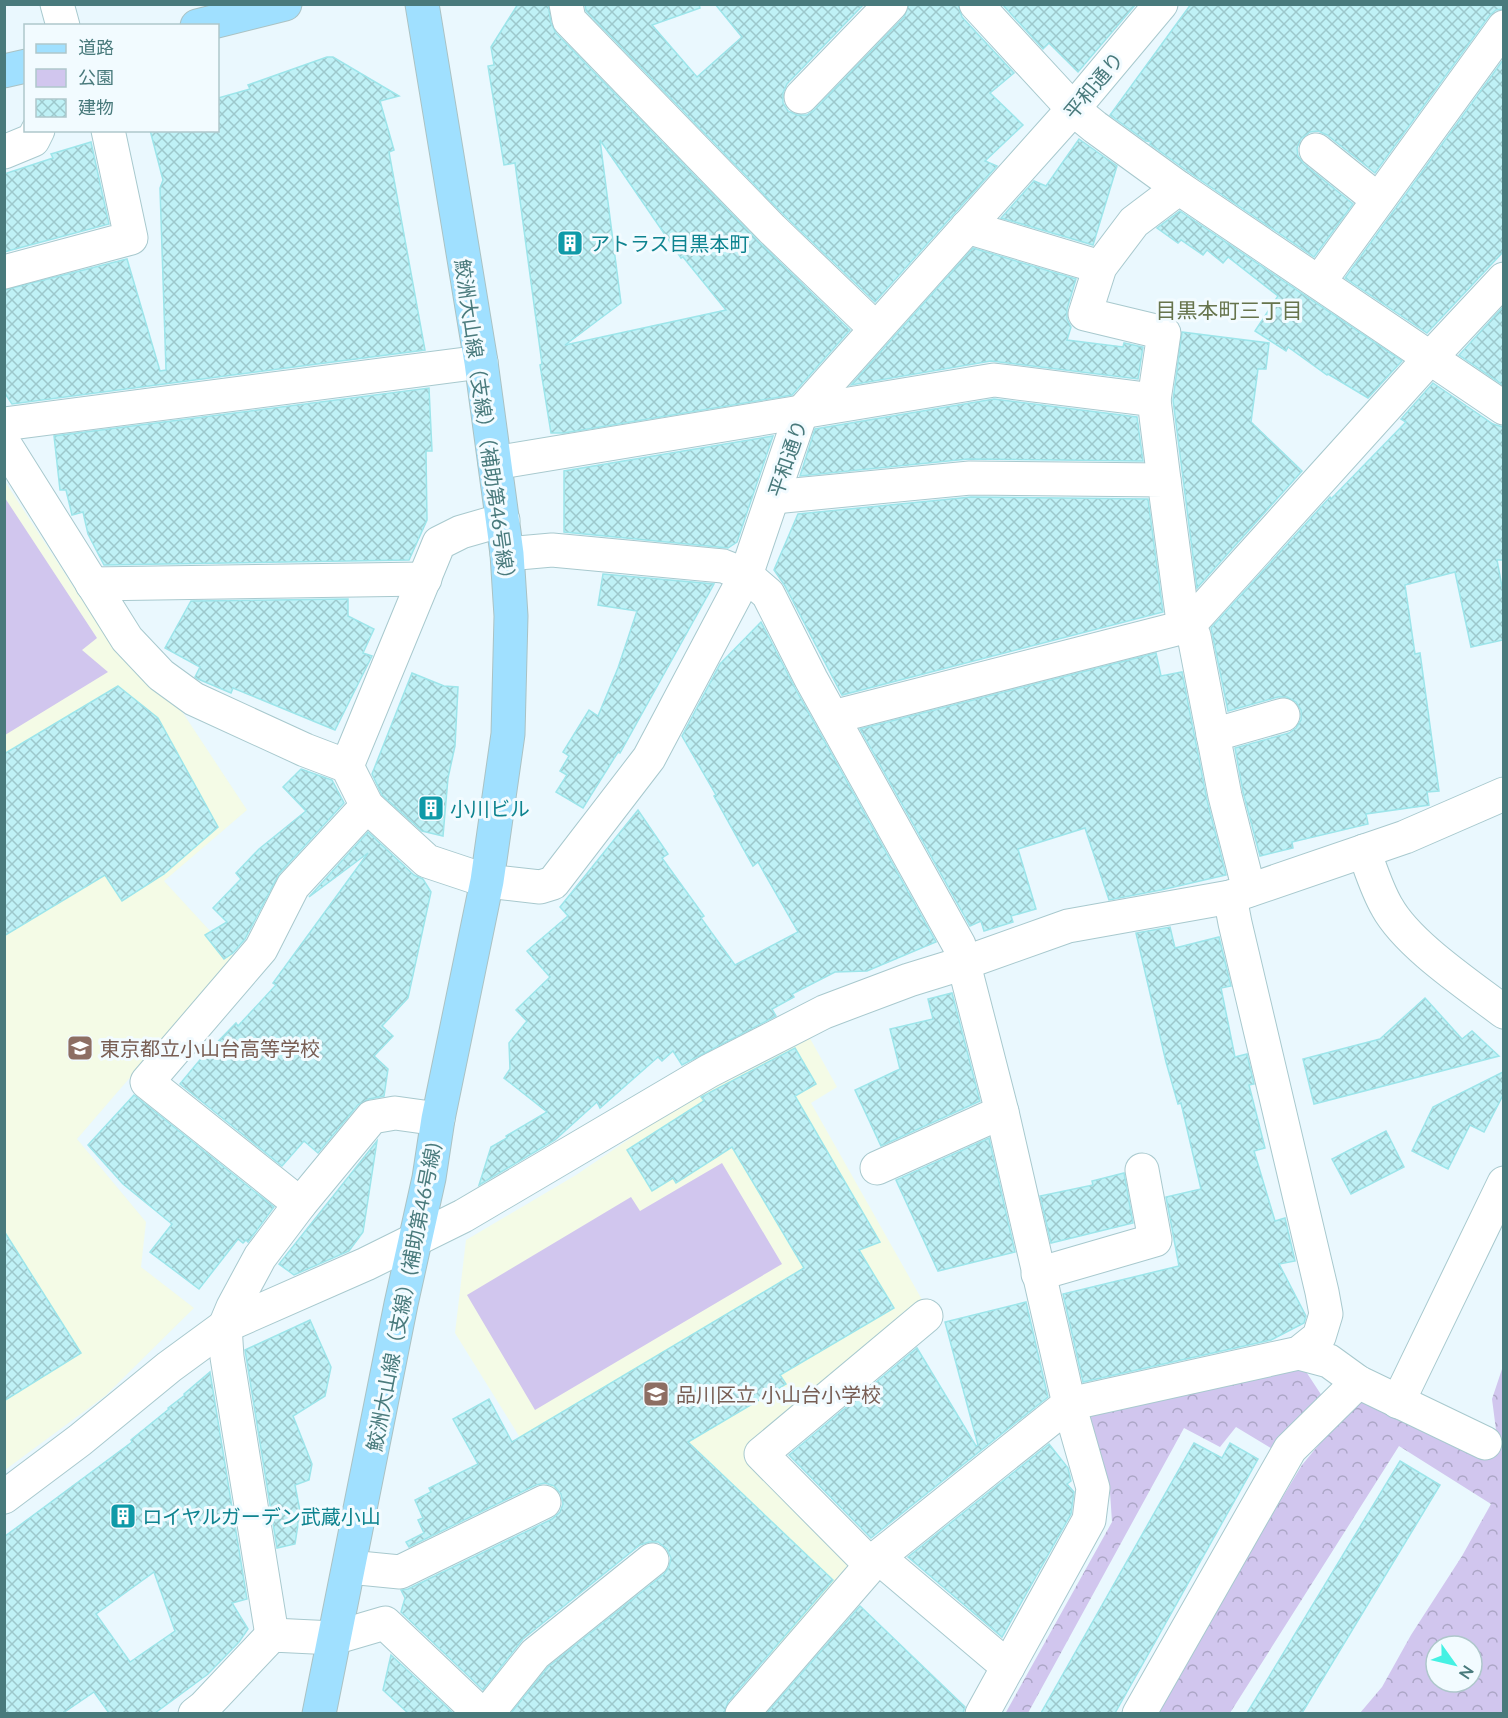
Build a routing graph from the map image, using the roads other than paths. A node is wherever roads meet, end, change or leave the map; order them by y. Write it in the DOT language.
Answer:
graph roads {
  1 [pos="57,4"];
  2 [pos="285,4"];
  3 [pos="422,4"];
  4 [pos="566,4"];
  5 [pos="891,4"];
  6 [pos="976,4"];
  7 [pos="1161,4"];
  8 [pos="62,24"];
  9 [pos="205,24"];
  10 [pos="1503,27"];
  11 [pos="24,66"];
  12 [pos="4,71"];
  13 [pos="801,97"];
  14 [pos="1073,109"];
  15 [pos="37,132"];
  16 [pos="108,132"];
  17 [pos="1316,150"];
  18 [pos="4,152"];
  19 [pos="1179,188"];
  20 [pos="1377,199"];
  21 [pos="967,227"];
  22 [pos="1100,267"];
  23 [pos="4,272"];
  24 [pos="1503,279"];
  25 [pos="1318,282"];
  26 [pos="875,328"];
  27 [pos="1431,357"];
  28 [pos="481,362"];
  29 [pos="1154,400"];
  30 [pos="1503,408"];
  31 [pos="801,413"];
  32 [pos="4,424"];
  33 [pos="4,443"];
  34 [pos="495,463"];
  35 [pos="1164,480"];
  36 [pos="774,497"];
  37 [pos="503,520"];
  38 [pos="507,554"];
  39 [pos="746,575"];
  40 [pos="425,579"];
  41 [pos="92,584"];
  42 [pos="1188,626"];
  43 [pos="1284,715"];
  44 [pos="833,717"];
  45 [pos="1213,735"];
  46 [pos="347,766"];
  47 [pos="1503,794"];
  48 [pos="367,806"];
  49 [pos="1364,851"];
  50 [pos="487,881"];
  51 [pos="1240,893"];
  52 [pos="964,963"];
  53 [pos="1503,1012"];
  54 [pos="1002,1112"];
  55 [pos="438,1119"];
  56 [pos="877,1168"];
  57 [pos="1142,1170"];
  58 [pos="1503,1183"];
  59 [pos="300,1204"];
  60 [pos="415,1241"];
  61 [pos="1038,1274"];
  62 [pos="926,1316"];
  63 [pos="225,1326"];
  64 [pos="1299,1353"];
  65 [pos="1358,1382"];
  66 [pos="1398,1402"];
  67 [pos="1069,1404"];
  68 [pos="1485,1443"];
  69 [pos="4,1497"];
  70 [pos="544,1502"];
  71 [pos="651,1560"];
  72 [pos="874,1561"];
  73 [pos="349,1566"];
  74 [pos="272,1635"];
  75 [pos="334,1638"];
  76 [pos="1008,1667"];
  77 [pos="195,1713"];
  78 [pos="319,1713"];
  79 [pos="481,1713"];
  80 [pos="487,1713"];
  81 [pos="742,1713"];
  82 [pos="982,1713"];
  83 [pos="1139,1713"];
  1 -- 8 [label="street"];
  2 -- 9 [label="main road"];
  3 -- 28 [label="main road, 鮫洲大山線（支線）（補助第46号線）"];
  4 -- 26 [label="street"];
  5 -- 13 [label="street"];
  6 -- 14 [label="street"];
  7 -- 14 [label="street, 平和通り"];
  10 -- 20 [label="street"];
  11 -- 12 [label="main road"];
  14 -- 19 [label="street"];
  14 -- 21 [label="street, 平和通り"];
  15 -- 18 [label="street"];
  16 -- 23 [label="street"];
  17 -- 20 [label="street"];
  19 -- 22 [label="street"];
  19 -- 25 [label="street"];
  20 -- 25 [label="street"];
  21 -- 22 [label="street"];
  21 -- 26 [label="street, 平和通り"];
  22 -- 29 [label="street"];
  24 -- 27 [label="street"];
  25 -- 27 [label="street"];
  26 -- 31 [label="street, 平和通り"];
  27 -- 30 [label="street"];
  27 -- 42 [label="street"];
  28 -- 32 [label="street"];
  28 -- 34 [label="main road, 鮫洲大山線（支線）（補助第46号線）"];
  29 -- 31 [label="street"];
  29 -- 35 [label="street"];
  31 -- 34 [label="street"];
  31 -- 36 [label="street, 平和通り"];
  33 -- 41 [label="street"];
  34 -- 37 [label="main road, 鮫洲大山線（支線）（補助第46号線）"];
  35 -- 36 [label="street"];
  35 -- 42 [label="street"];
  36 -- 39 [label="street, 平和通り"];
  37 -- 38 [label="main road, 鮫洲大山線（支線）（補助第46号線）"];
  37 -- 40 [label="street"];
  38 -- 39 [label="street"];
  38 -- 50 [label="main road, 鮫洲大山線（支線）（補助第46号線）"];
  39 -- 44 [label="street"];
  39 -- 50 [label="street, 平和通り"];
  40 -- 41 [label="street"];
  40 -- 46 [label="street"];
  41 -- 46 [label="street"];
  42 -- 44 [label="street"];
  42 -- 45 [label="street"];
  43 -- 45 [label="street"];
  44 -- 52 [label="street"];
  45 -- 51 [label="street"];
  46 -- 48 [label="street"];
  47 -- 49 [label="street"];
  48 -- 50 [label="street"];
  48 -- 59 [label="street"];
  49 -- 51 [label="street"];
  49 -- 53 [label="street"];
  50 -- 55 [label="main road, 鮫洲大山線（支線）(補助第46号線)"];
  51 -- 52 [label="street"];
  51 -- 64 [label="street"];
  52 -- 54 [label="street"];
  52 -- 60 [label="street"];
  54 -- 56 [label="street"];
  54 -- 61 [label="street"];
  55 -- 59 [label="street"];
  55 -- 60 [label="main road, 鮫洲大山線（支線）(補助第46号線)"];
  57 -- 61 [label="street"];
  58 -- 66 [label="street"];
  59 -- 63 [label="street"];
  60 -- 63 [label="street"];
  60 -- 73 [label="main road, 鮫洲大山線（支線）(補助第46号線)"];
  61 -- 67 [label="street"];
  62 -- 72 [label="street"];
  63 -- 69 [label="street"];
  63 -- 74 [label="street"];
  64 -- 65 [label="street"];
  64 -- 67 [label="street"];
  65 -- 66 [label="street"];
  65 -- 83 [label="street"];
  66 -- 68 [label="street"];
  67 -- 72 [label="street"];
  67 -- 76 [label="street"];
  70 -- 73 [label="street"];
  71 -- 80 [label="street"];
  72 -- 76 [label="street"];
  72 -- 81 [label="street"];
  73 -- 75 [label="main road, 鮫洲大山線（支線）(補助第46号線)"];
  74 -- 75 [label="street"];
  74 -- 77 [label="street"];
  75 -- 78 [label="main road, 鮫洲大山線（支線）(補助第46号線)"];
  75 -- 79 [label="street"];
  76 -- 82 [label="street"];
}
